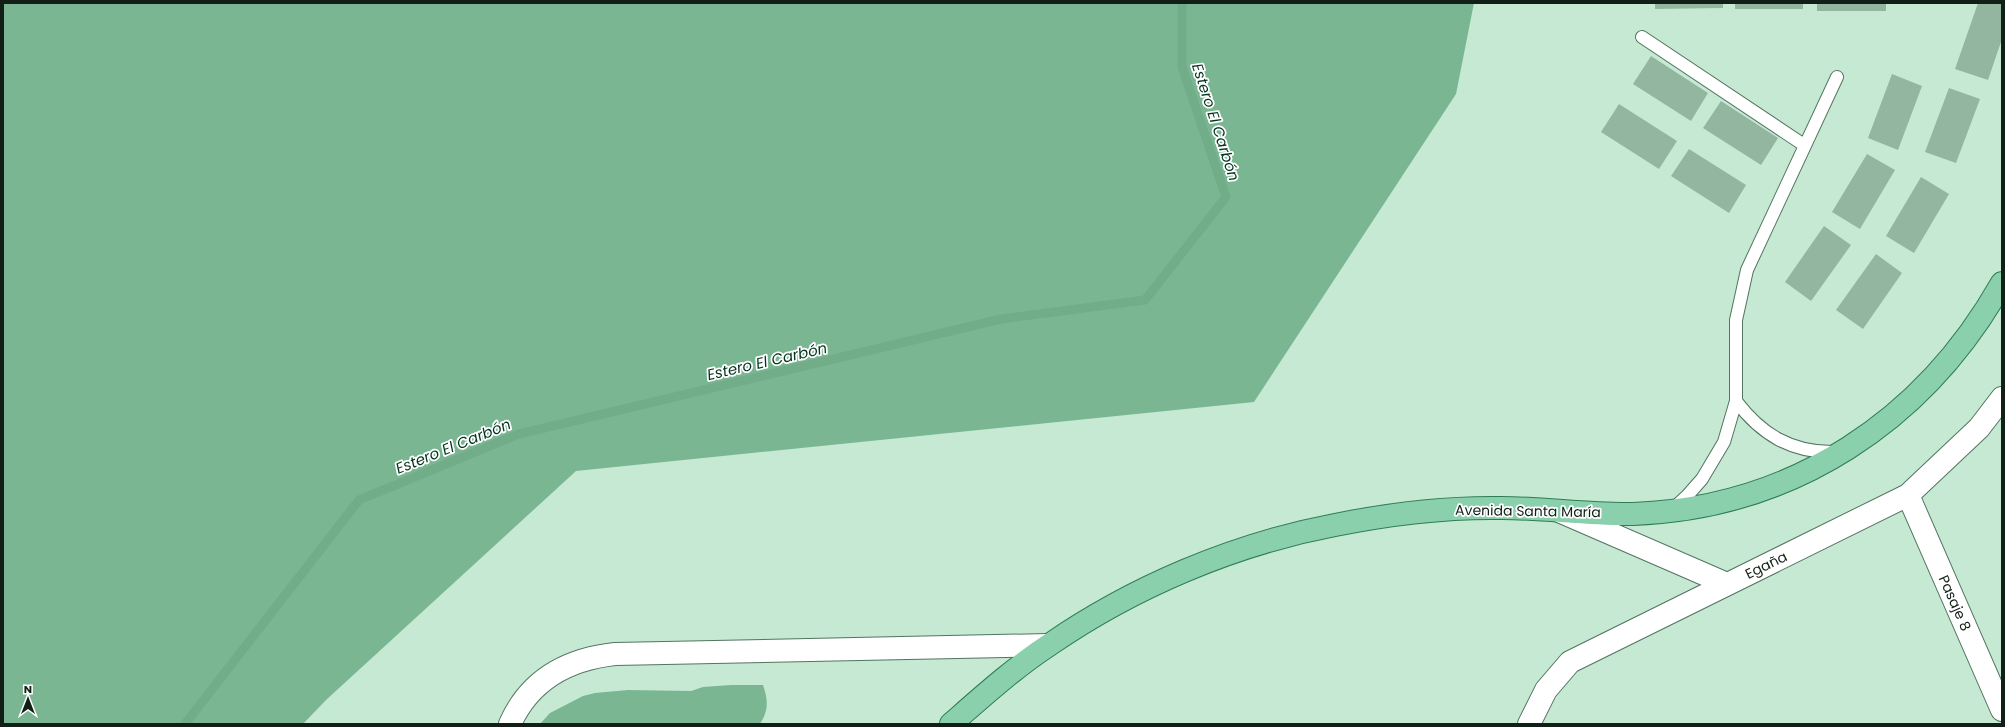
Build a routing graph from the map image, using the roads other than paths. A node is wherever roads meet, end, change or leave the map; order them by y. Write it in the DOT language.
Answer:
graph roads {
  1 [pos="1642,37"];
  2 [pos="1837,77"];
  3 [pos="1804,145"];
  4 [pos="2002,283"];
  5 [pos="2002,398"];
  6 [pos="1736,401"];
  7 [pos="1842,452"];
  8 [pos="1908,495"];
  9 [pos="1556,510"];
  10 [pos="1671,511"];
  11 [pos="1727,584"];
  12 [pos="1048,645"];
  13 [pos="2002,710"];
  14 [pos="510,724"];
  15 [pos="952,724"];
  16 [pos="1529,724"];
  1 -- 3 [label="lane"];
  2 -- 3 [label="lane"];
  3 -- 6 [label="lane"];
  4 -- 7 [label="main road, Avenida Santa María"];
  5 -- 8 [label="street, Egaña"];
  6 -- 7 [label="lane"];
  6 -- 10 [label="lane"];
  7 -- 10 [label="main road, Avenida Santa María"];
  8 -- 11 [label="street, Egaña"];
  8 -- 13 [label="street, Pasaje 8"];
  9 -- 10 [label="main road, Avenida Santa María"];
  9 -- 11 [label="street"];
  9 -- 12 [label="main road, Avenida Santa María"];
  11 -- 16 [label="street, Egaña"];
  12 -- 14 [label="street"];
  12 -- 15 [label="main road, Avenida Santa María"];
}
